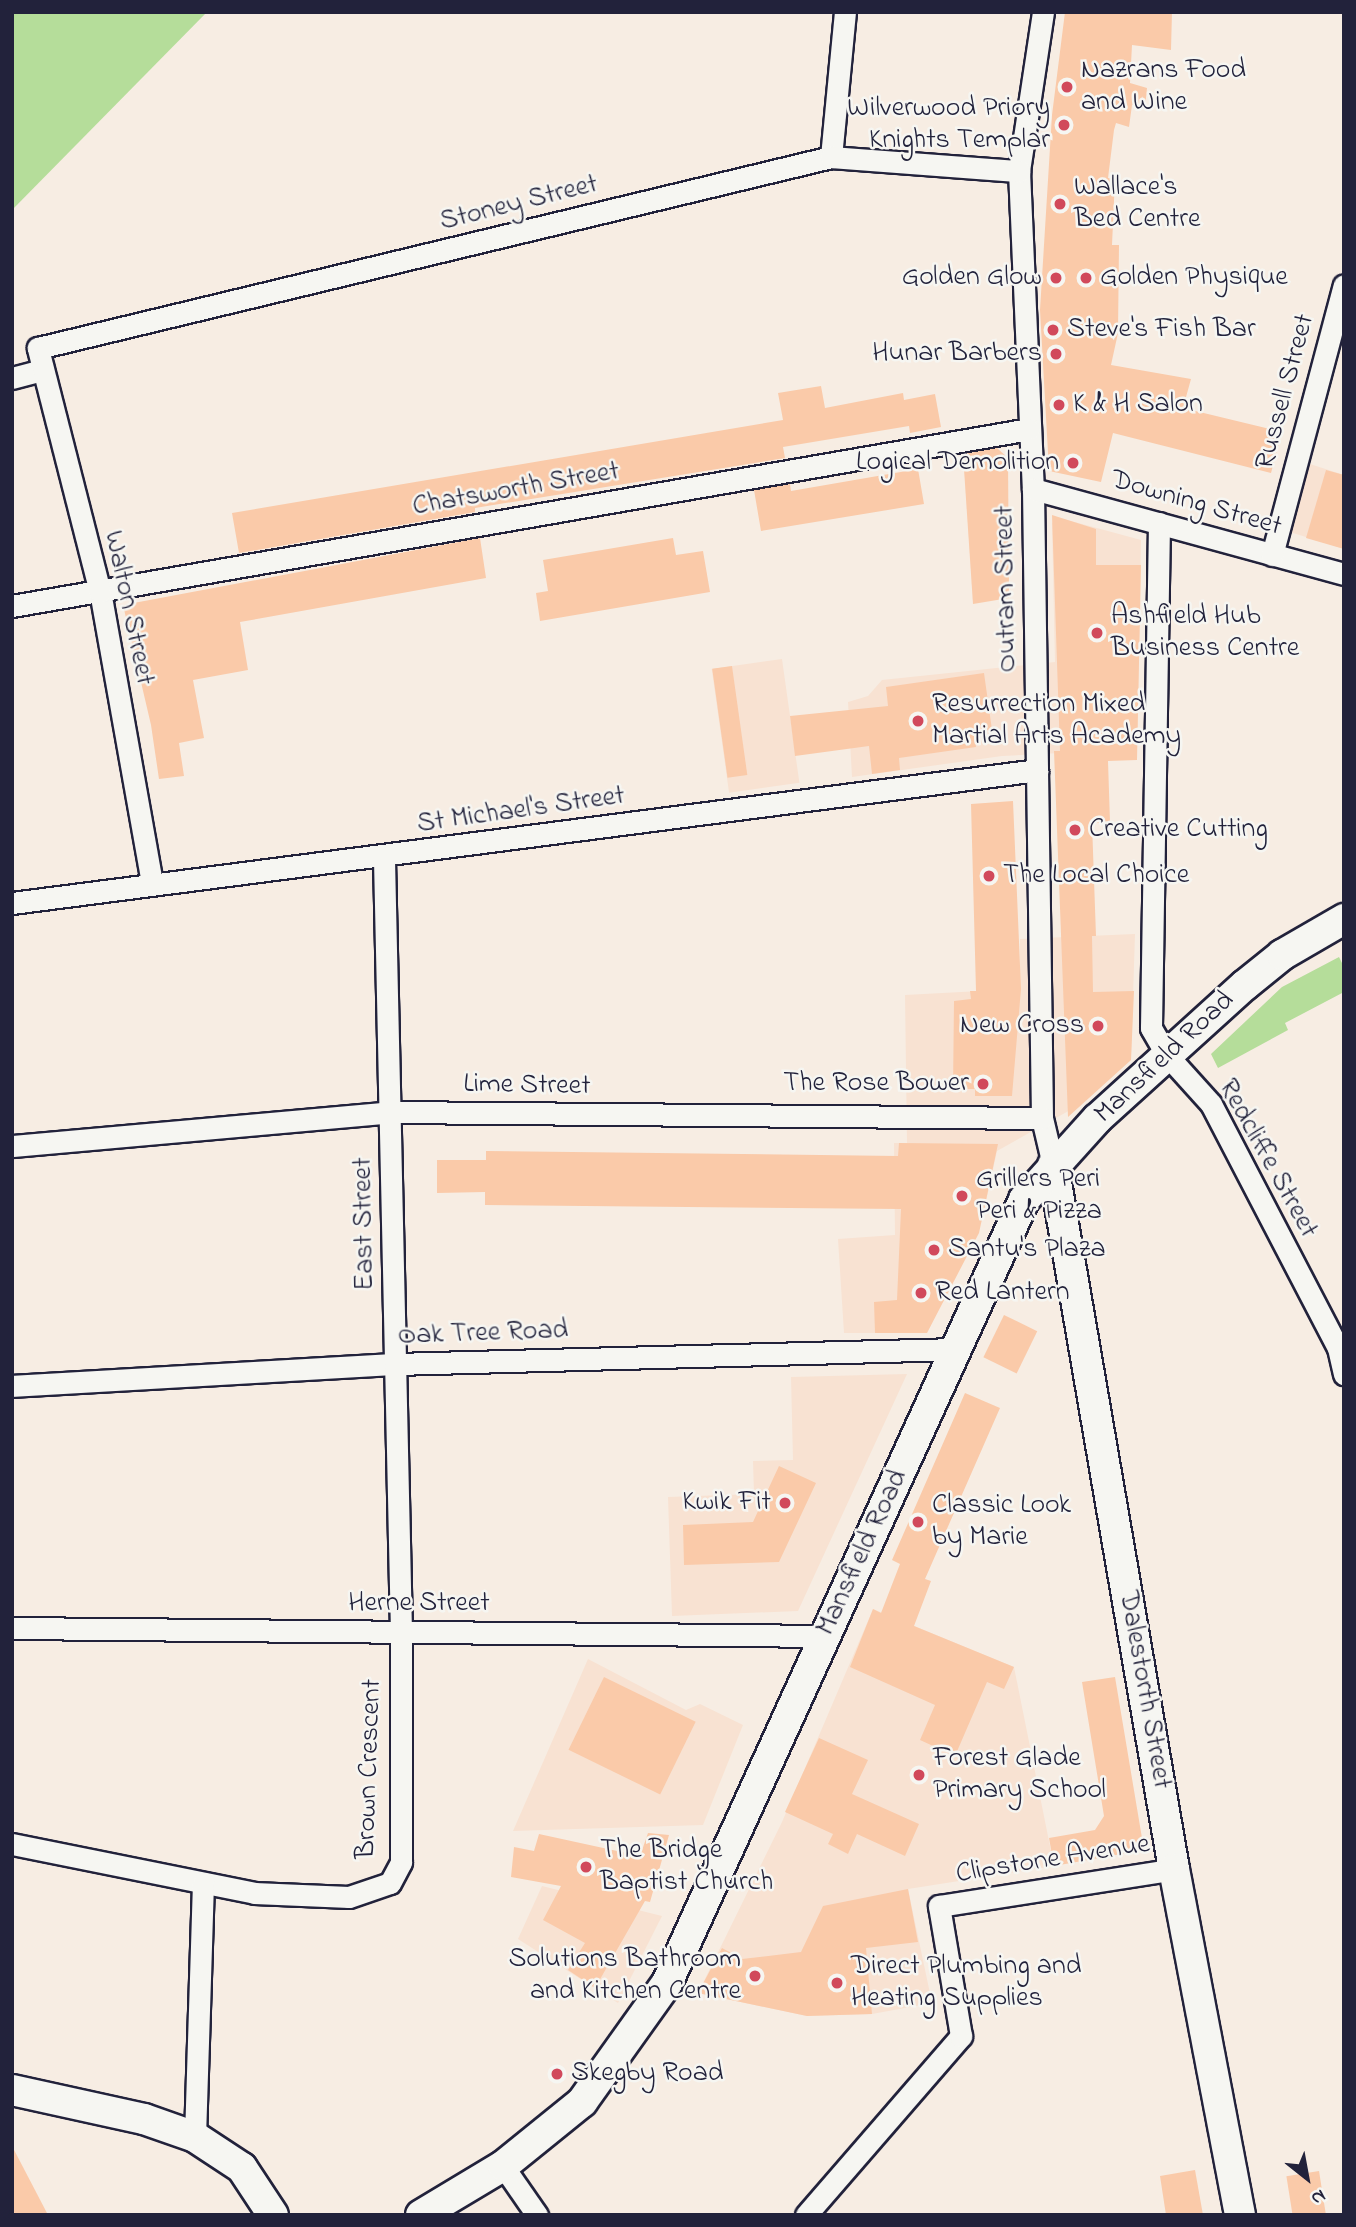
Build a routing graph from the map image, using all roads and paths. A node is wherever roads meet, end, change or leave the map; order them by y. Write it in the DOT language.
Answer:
graph roads {
  1 [pos="845,12"];
  2 [pos="1043,12"];
  3 [pos="831,157"];
  4 [pos="1018,172"];
  5 [pos="1344,285"];
  6 [pos="38,348"];
  7 [pos="41,370"];
  8 [pos="12,378"];
  9 [pos="1029,429"];
  10 [pos="1033,489"];
  11 [pos="1159,523"];
  12 [pos="1272,555"];
  13 [pos="1344,574"];
  14 [pos="100,592"];
  15 [pos="12,607"];
  16 [pos="1037,771"];
  17 [pos="384,858"];
  18 [pos="152,883"];
  19 [pos="12,903"];
  20 [pos="1342,923"];
  21 [pos="1166,1054"];
  22 [pos="391,1112"];
  23 [pos="1042,1118"];
  24 [pos="12,1146"];
  25 [pos="1053,1165"];
  26 [pos="956,1349"];
  27 [pos="395,1364"];
  28 [pos="1344,1374"];
  29 [pos="12,1386"];
  30 [pos="12,1628"];
  31 [pos="401,1632"];
  32 [pos="825,1636"];
  33 [pos="12,1843"];
  34 [pos="1174,1869"];
  35 [pos="203,1883"];
  36 [pos="12,2090"];
  37 [pos="195,2137"];
  38 [pos="503,2166"];
  39 [pos="273,2215"];
  40 [pos="421,2215"];
  41 [pos="537,2215"];
  42 [pos="806,2215"];
  43 [pos="1240,2215"];
  1 -- 3 [label="street"];
  2 -- 4 [label="street, Outram Street"];
  3 -- 4 [label="street, Stoney Street"];
  3 -- 6 [label="street, Stoney Street"];
  4 -- 9 [label="street, Outram Street"];
  5 -- 12 [label="street, Russell Street"];
  6 -- 7 [label="street, Walton Street"];
  7 -- 8 [label="street"];
  7 -- 14 [label="street, Walton Street"];
  9 -- 10 [label="street, Outram Street"];
  9 -- 14 [label="street, Chatsworth Street"];
  10 -- 11 [label="street, Downing Street"];
  10 -- 16 [label="street, Outram Street"];
  11 -- 12 [label="street, Downing Street"];
  11 -- 21 [label="street, Redcliffe Street"];
  12 -- 13 [label="street, Downing Street"];
  14 -- 15 [label="street, Chatsworth Street"];
  14 -- 18 [label="street, Walton Street"];
  16 -- 17 [label="street, St Michael's Street"];
  16 -- 23 [label="street, Outram Street"];
  17 -- 18 [label="street, St Michael's Street"];
  17 -- 22 [label="street, East Street"];
  18 -- 19 [label="street, St Michael's Street"];
  20 -- 21 [label="main road, Mansfield Road"];
  21 -- 25 [label="main road, Mansfield Road"];
  21 -- 28 [label="street, Redcliffe Street"];
  22 -- 23 [label="street, Lime Street"];
  22 -- 24 [label="street, Lime Street"];
  22 -- 27 [label="street, East Street"];
  23 -- 25 [label="street, Outram Street"];
  25 -- 26 [label="main road, Mansfield Road"];
  25 -- 34 [label="main road, Dalestorth Street"];
  26 -- 27 [label="street, Oak Tree Road"];
  26 -- 32 [label="main road, Mansfield Road"];
  27 -- 29 [label="street, Oak Tree Road"];
  27 -- 31 [label="street, East Street"];
  30 -- 31 [label="street, Herne Street"];
  31 -- 32 [label="street, Herne Street"];
  31 -- 35 [label="street, Brown Crescent"];
  32 -- 38 [label="main road, Mansfield Road"];
  33 -- 35 [label="street, Brown Crescent"];
  34 -- 42 [label="street, Clipstone Avenue"];
  34 -- 43 [label="main road, Dalestorth Street"];
  35 -- 37 [label="street"];
  36 -- 37 [label="main road"];
  37 -- 39 [label="main road"];
  38 -- 40 [label="main road, Mansfield Road"];
  38 -- 41 [label="street"];
}
